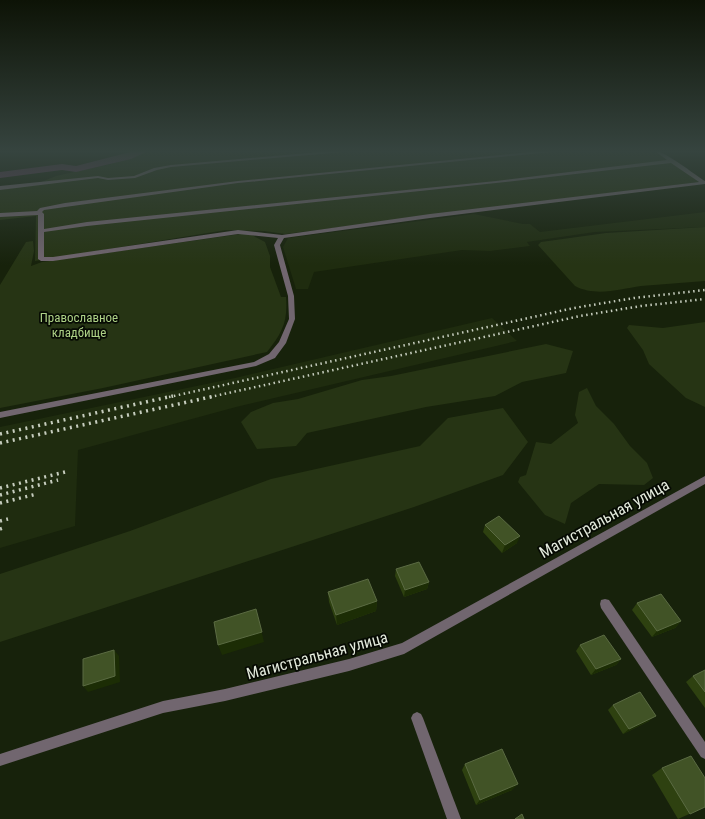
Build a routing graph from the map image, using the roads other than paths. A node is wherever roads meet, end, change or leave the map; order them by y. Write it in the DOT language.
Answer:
graph roads {
  1 [pos="184,189"];
  2 [pos="426,189"];
  3 [pos="652,189"];
  4 [pos="38,212"];
  5 [pos="0,215"];
  6 [pos="41,231"];
  7 [pos="282,237"];
  8 [pos="0,415"];
  9 [pos="705,480"];
  10 [pos="605,604"];
  11 [pos="417,718"];
  12 [pos="705,753"];
  13 [pos="0,760"];
  14 [pos="454,819"];
  1 -- 4 [label="street"];
  2 -- 6 [label="street"];
  3 -- 7 [label="street"];
  4 -- 5 [label="street"];
  4 -- 6 [label="street"];
  6 -- 7 [label="street"];
  7 -- 8 [label="street"];
  9 -- 13 [label="street, Магистральная улица"];
  10 -- 12 [label="street"];
  11 -- 14 [label="street"];
}
